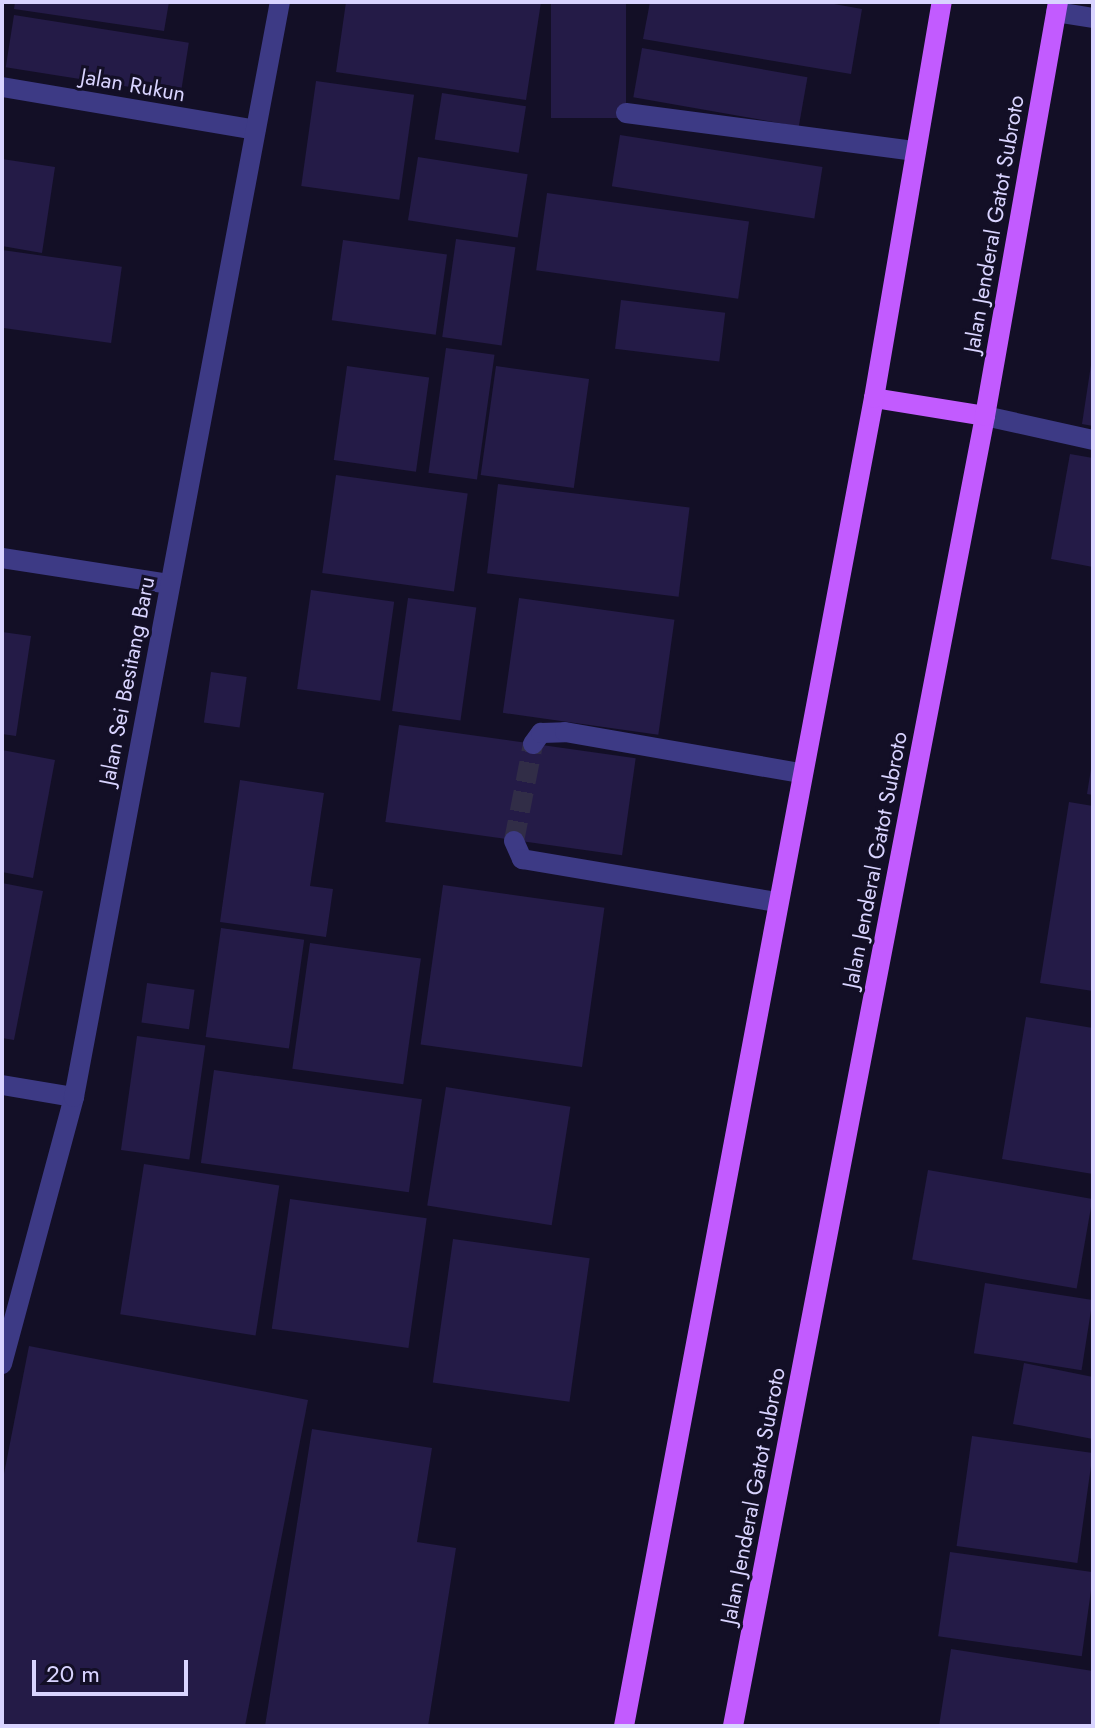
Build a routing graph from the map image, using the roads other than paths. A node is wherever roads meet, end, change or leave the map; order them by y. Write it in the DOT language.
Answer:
graph roads {
  1 [pos="280,2"];
  2 [pos="942,2"];
  3 [pos="1057,7"];
  4 [pos="1093,18"];
  5 [pos="2,87"];
  6 [pos="626,113"];
  7 [pos="255,130"];
  8 [pos="914,151"];
  9 [pos="874,398"];
  10 [pos="985,416"];
  11 [pos="1093,440"];
  12 [pos="2,558"];
  13 [pos="170,584"];
  14 [pos="533,744"];
  15 [pos="801,773"];
  16 [pos="514,841"];
  17 [pos="777,902"];
  18 [pos="2,1085"];
  19 [pos="74,1097"];
  20 [pos="2,1364"];
  21 [pos="624,1726"];
  22 [pos="733,1726"];
  1 -- 7 [label="street, Jalan Sei Besitang Baru"];
  2 -- 8 [label="main road"];
  3 -- 4 [label="street"];
  3 -- 10 [label="main road, Jalan Jenderal Gatot Subroto"];
  5 -- 7 [label="street, Jalan Rukun"];
  6 -- 8 [label="street"];
  7 -- 13 [label="street, Jalan Sei Besitang Baru"];
  8 -- 9 [label="main road"];
  9 -- 10 [label="main road"];
  9 -- 15 [label="main road"];
  10 -- 11 [label="street"];
  10 -- 22 [label="main road, Jalan Jenderal Gatot Subroto"];
  12 -- 13 [label="street"];
  13 -- 19 [label="street, Jalan Sei Besitang Baru"];
  14 -- 15 [label="street"];
  15 -- 17 [label="main road"];
  16 -- 17 [label="street"];
  17 -- 21 [label="main road"];
  18 -- 19 [label="street"];
  19 -- 20 [label="street, Jalan Sei Besitang Baru"];
}
